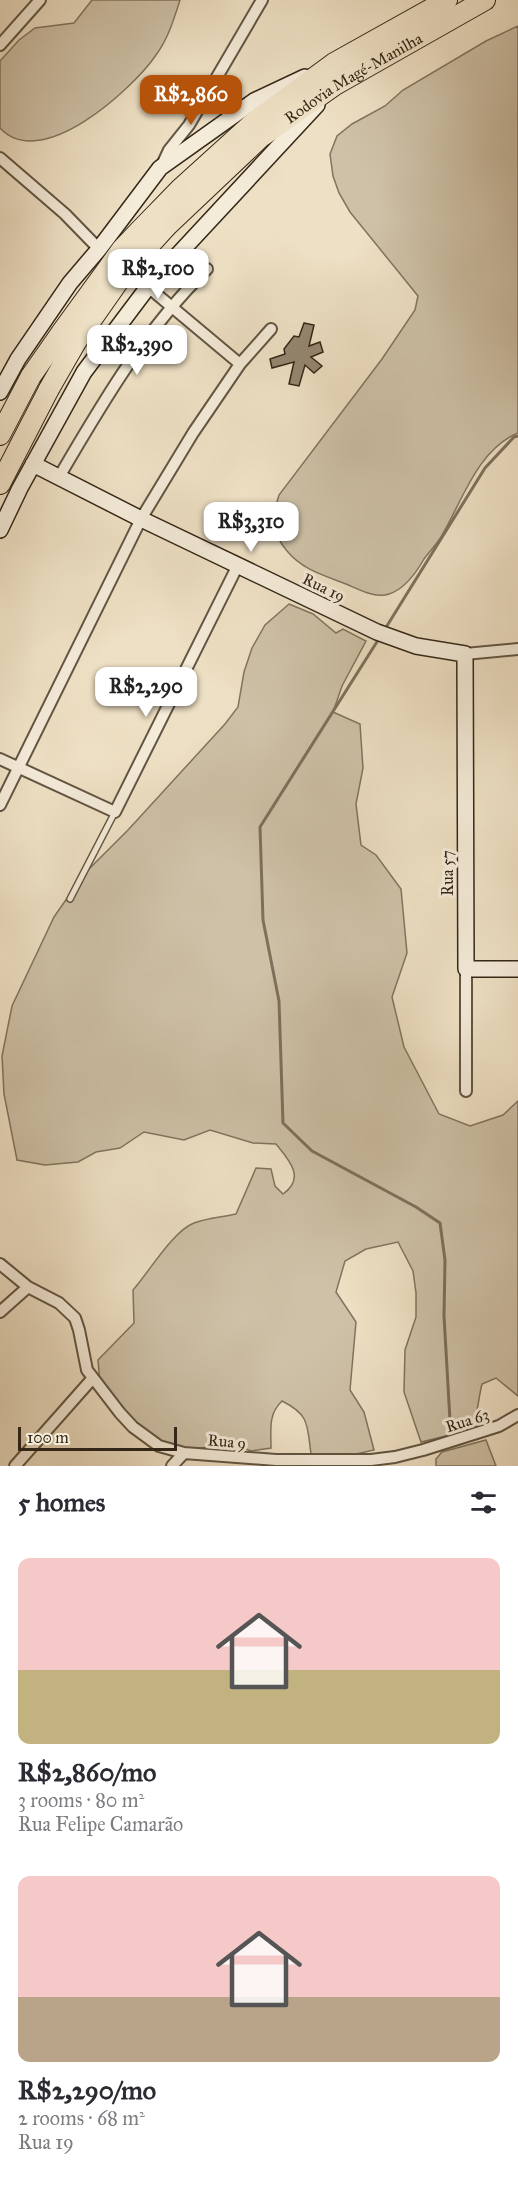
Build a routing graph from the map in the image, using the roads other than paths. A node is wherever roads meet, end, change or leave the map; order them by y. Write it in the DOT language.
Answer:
graph roads {
  1 [pos="40,0"];
  2 [pos="262,0"];
  3 [pos="447,0"];
  4 [pos="485,0"];
  5 [pos="0,45"];
  6 [pos="334,63"];
  7 [pos="335,85"];
  8 [pos="0,158"];
  9 [pos="160,168"];
  10 [pos="186,194"];
  11 [pos="99,249"];
  12 [pos="207,269"];
  13 [pos="148,287"];
  14 [pos="172,306"];
  15 [pos="271,329"];
  16 [pos="68,338"];
  17 [pos="31,339"];
  18 [pos="18,359"];
  19 [pos="240,364"];
  20 [pos="84,372"];
  21 [pos="0,392"];
  22 [pos="72,393"];
  23 [pos="0,435"];
  24 [pos="33,464"];
  25 [pos="59,477"];
  26 [pos="0,484"];
  27 [pos="141,519"];
  28 [pos="0,530"];
  29 [pos="238,565"];
  30 [pos="518,649"];
  31 [pos="465,654"];
  32 [pos="0,759"];
  33 [pos="18,766"];
  34 [pos="0,806"];
  35 [pos="115,812"];
  36 [pos="70,899"];
  37 [pos="466,969"];
  38 [pos="518,969"];
  39 [pos="466,1091"];
  40 [pos="0,1264"];
  41 [pos="28,1287"];
  42 [pos="0,1312"];
  43 [pos="92,1379"];
  44 [pos="518,1415"];
  45 [pos="423,1450"];
  46 [pos="184,1453"];
  47 [pos="334,1463"];
  48 [pos="15,1466"];
  49 [pos="172,1466"];
  1 -- 5 [label="street"];
  2 -- 9 [label="street"];
  3 -- 6 [label="highway, Rodovia Magé-Manilha"];
  4 -- 7 [label="highway, Rodovia Magé-Manilha"];
  6 -- 9 [label="main road"];
  6 -- 10 [label="highway, Rodovia Magé-Manilha"];
  7 -- 10 [label="highway, Rodovia Magé-Manilha"];
  7 -- 13 [label="main road"];
  8 -- 11 [label="street"];
  9 -- 11 [label="main road"];
  10 -- 16 [label="highway, Rodovia Magé-Manilha"];
  11 -- 17 [label="main road"];
  12 -- 14 [label="street"];
  13 -- 14 [label="street"];
  13 -- 20 [label="main road"];
  14 -- 19 [label="street"];
  14 -- 25 [label="street"];
  15 -- 19 [label="street"];
  16 -- 23 [label="highway, Rodovia Magé-Manilha, bridge"];
  16 -- 26 [label="highway, Rodovia Magé-Manilha, bridge"];
  17 -- 18 [label="main road"];
  17 -- 20 [label="main road"];
  18 -- 21 [label="main road"];
  18 -- 22 [label="main road"];
  19 -- 27 [label="street"];
  20 -- 22 [label="main road"];
  22 -- 24 [label="main road"];
  24 -- 25 [label="main road, Rua 19"];
  24 -- 28 [label="main road"];
  25 -- 27 [label="main road, Rua 19"];
  27 -- 29 [label="main road, Rua 19"];
  27 -- 33 [label="street"];
  29 -- 31 [label="main road, Rua 19"];
  29 -- 35 [label="street"];
  30 -- 31 [label="street"];
  31 -- 37 [label="main road, Rua 57"];
  32 -- 33 [label="street"];
  33 -- 34 [label="street"];
  33 -- 35 [label="street"];
  35 -- 36 [label="lane"];
  37 -- 38 [label="main road"];
  37 -- 39 [label="street, Rua 57"];
  40 -- 41 [label="street, Rua 9"];
  41 -- 42 [label="street"];
  41 -- 43 [label="street, Rua 9"];
  43 -- 46 [label="street, Rua 9"];
  43 -- 48 [label="street"];
  44 -- 45 [label="street, Rua 63"];
  45 -- 47 [label="street, Rua 9"];
  46 -- 47 [label="street, Rua 9"];
  46 -- 49 [label="street"];
}
